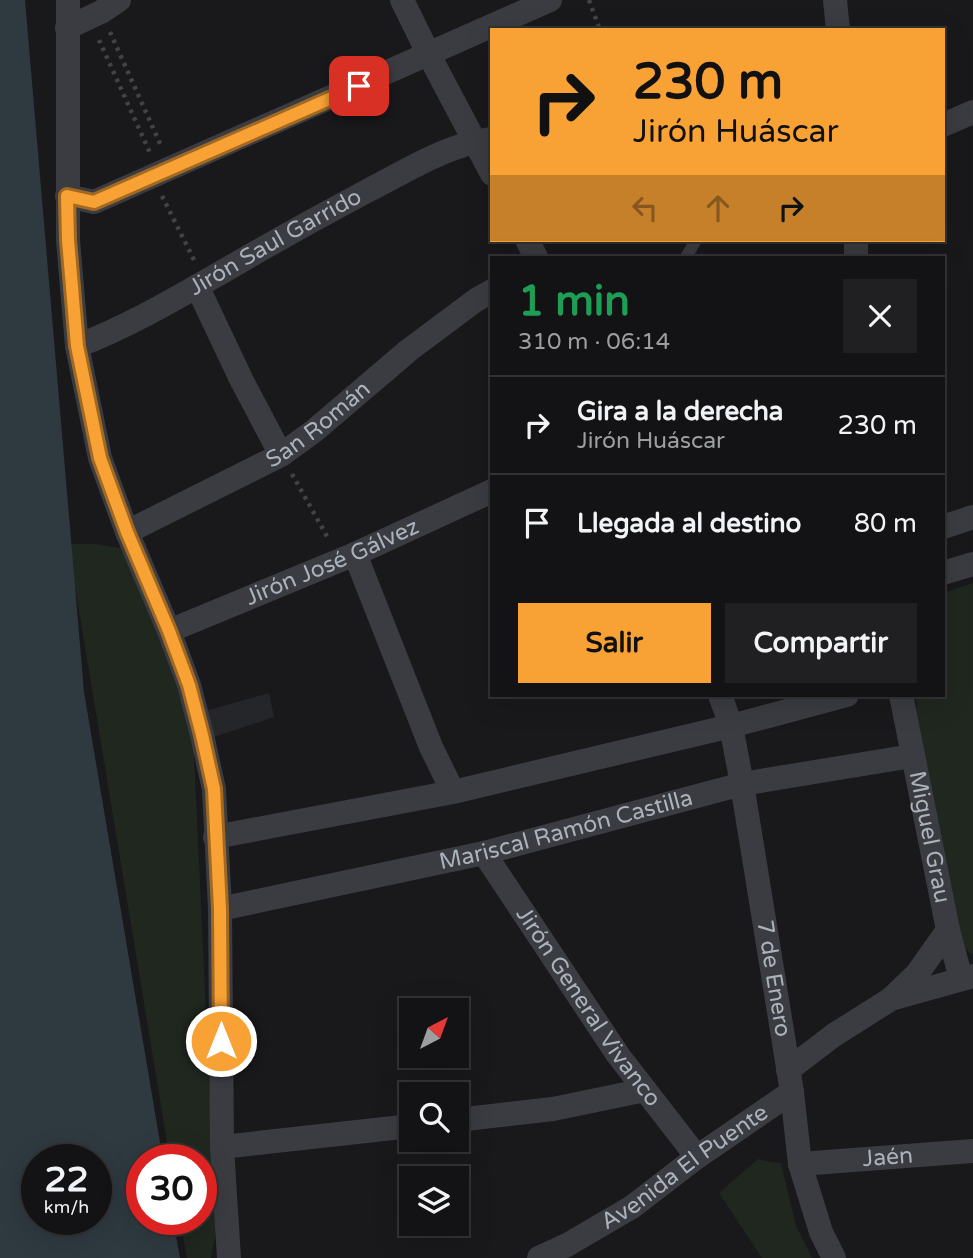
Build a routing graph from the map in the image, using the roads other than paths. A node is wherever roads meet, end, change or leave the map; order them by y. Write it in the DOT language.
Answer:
graph roads {
  1 [pos="68,0"];
  2 [pos="402,0"];
  3 [pos="550,0"];
  4 [pos="835,0"];
  5 [pos="94,14"];
  6 [pos="838,28"];
  7 [pos="429,55"];
  8 [pos="973,112"];
  9 [pos="945,124"];
  10 [pos="483,140"];
  11 [pos="490,166"];
  12 [pos="67,196"];
  13 [pos="201,284"];
  14 [pos="490,292"];
  15 [pos="77,346"];
  16 [pos="281,455"];
  17 [pos="490,492"];
  18 [pos="973,517"];
  19 [pos="945,526"];
  20 [pos="127,532"];
  21 [pos="348,557"];
  22 [pos="973,564"];
  23 [pos="945,572"];
  24 [pos="169,631"];
  25 [pos="721,697"];
  26 [pos="840,697"];
  27 [pos="901,697"];
  28 [pos="731,726"];
  29 [pos="912,756"];
  30 [pos="742,784"];
  31 [pos="453,792"];
  32 [pos="215,837"];
  33 [pos="484,853"];
  34 [pos="220,909"];
  35 [pos="948,930"];
  36 [pos="967,977"];
  37 [pos="891,999"];
  38 [pos="790,1081"];
  39 [pos="645,1090"];
  40 [pos="469,1119"];
  41 [pos="399,1127"];
  42 [pos="222,1147"];
  43 [pos="973,1151"];
  44 [pos="697,1157"];
  45 [pos="800,1164"];
  46 [pos="229,1258"];
  47 [pos="539,1258"];
  48 [pos="834,1258"];
  1 -- 5 [label="street"];
  2 -- 7 [label="street"];
  3 -- 7 [label="street"];
  4 -- 6 [label="street"];
  5 -- 12 [label="street"];
  7 -- 10 [label="street"];
  7 -- 12 [label="street"];
  8 -- 9 [label="street"];
  10 -- 11 [label="street"];
  10 -- 13 [label="street, Jirón Saul Garrido"];
  12 -- 15 [label="street"];
  13 -- 15 [label="street, Jirón Saul Garrido"];
  13 -- 16 [label="street"];
  14 -- 16 [label="street, San Román"];
  15 -- 20 [label="street"];
  16 -- 20 [label="street, San Román"];
  17 -- 21 [label="street, Jirón José Gálvez"];
  18 -- 19 [label="street"];
  20 -- 24 [label="street"];
  21 -- 24 [label="street, Jirón José Gálvez"];
  21 -- 31 [label="street"];
  22 -- 23 [label="street"];
  24 -- 32 [label="street"];
  25 -- 28 [label="street, 7 de Enero"];
  26 -- 28 [label="street"];
  27 -- 29 [label="street, Miguel Grau"];
  28 -- 30 [label="street, 7 de Enero"];
  28 -- 31 [label="street"];
  29 -- 30 [label="street, Mariscal Ramón Castilla"];
  29 -- 35 [label="street, Miguel Grau"];
  30 -- 33 [label="street, Mariscal Ramón Castilla"];
  30 -- 38 [label="street, 7 de Enero"];
  31 -- 32 [label="street"];
  32 -- 34 [label="street"];
  33 -- 34 [label="street, Mariscal Ramón Castilla"];
  33 -- 39 [label="street, Jirón General Vivanco"];
  34 -- 42 [label="street"];
  35 -- 36 [label="street, Miguel Grau"];
  35 -- 37 [label="street"];
  36 -- 37 [label="street"];
  37 -- 38 [label="street, Avenida El Puente"];
  38 -- 44 [label="street, Avenida El Puente"];
  38 -- 45 [label="street, 7 de Enero"];
  39 -- 40 [label="street"];
  39 -- 44 [label="street, Jirón General Vivanco"];
  41 -- 42 [label="street"];
  42 -- 46 [label="street"];
  43 -- 45 [label="street, Jaén"];
  44 -- 47 [label="street, Avenida El Puente"];
  45 -- 48 [label="street, 7 de Enero"];
}
